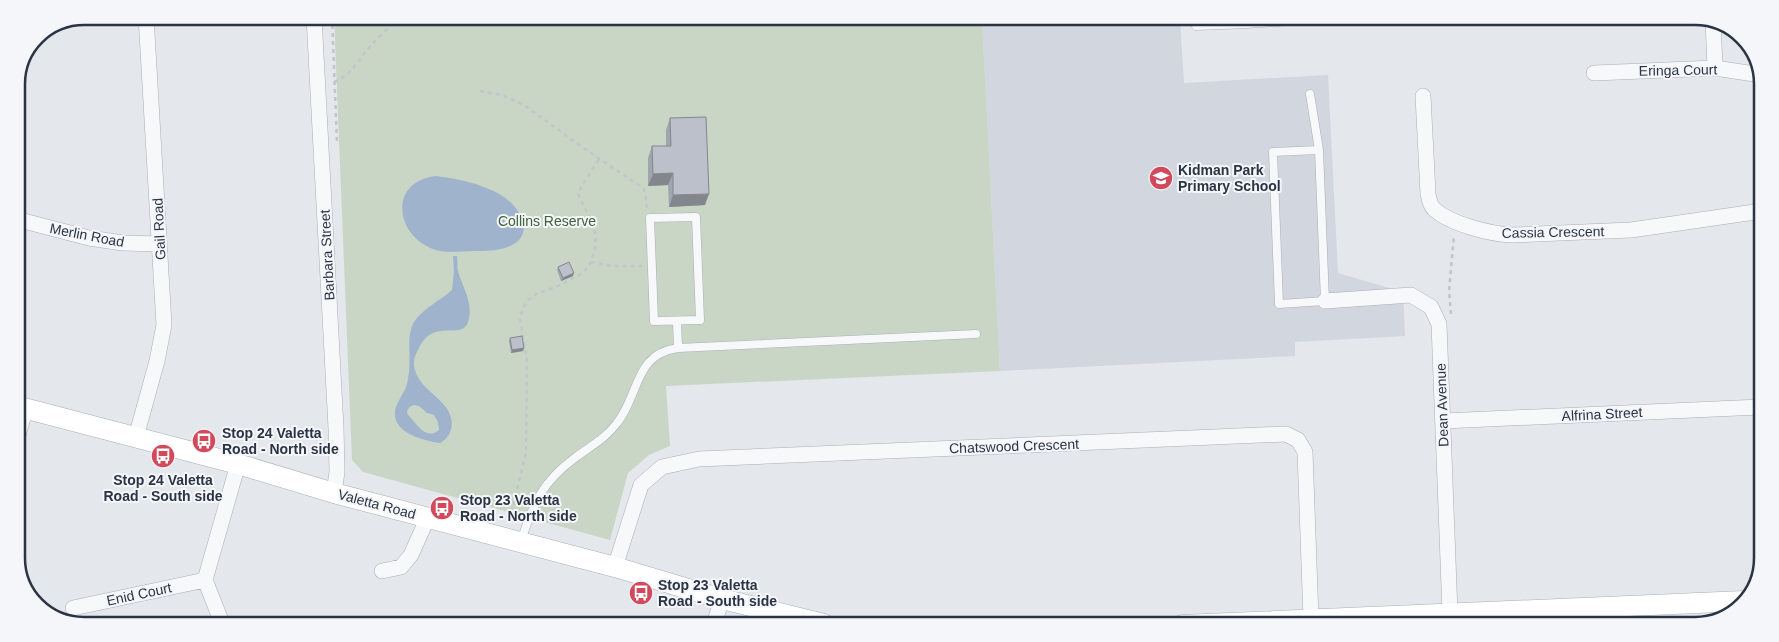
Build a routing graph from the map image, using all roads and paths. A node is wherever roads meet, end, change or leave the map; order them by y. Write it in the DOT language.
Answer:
graph roads {
  1 [pos="147,25"];
  2 [pos="314,25"];
  3 [pos="332,25"];
  4 [pos="391,25"];
  5 [pos="1206,25"];
  6 [pos="1196,26"];
  7 [pos="1713,28"];
  8 [pos="1715,68"];
  9 [pos="1594,73"];
  10 [pos="1753,74"];
  11 [pos="318,82"];
  12 [pos="334,82"];
  13 [pos="480,91"];
  14 [pos="1310,94"];
  15 [pos="1423,96"];
  16 [pos="1318,150"];
  17 [pos="599,158"];
  18 [pos="1754,212"];
  19 [pos="650,218"];
  20 [pos="25,221"];
  21 [pos="1458,222"];
  22 [pos="159,244"];
  23 [pos="591,262"];
  24 [pos="644,266"];
  25 [pos="1325,301"];
  26 [pos="677,321"];
  27 [pos="1451,321"];
  28 [pos="976,334"];
  29 [pos="678,348"];
  30 [pos="1754,407"];
  31 [pos="25,408"];
  32 [pos="1443,421"];
  33 [pos="136,437"];
  34 [pos="238,464"];
  35 [pos="334,493"];
  36 [pos="428,517"];
  37 [pos="510,520"];
  38 [pos="521,542"];
  39 [pos="615,566"];
  40 [pos="382,571"];
  41 [pos="205,580"];
  42 [pos="722,599"];
  43 [pos="1735,601"];
  44 [pos="73,608"];
  45 [pos="1450,613"];
  46 [pos="220,617"];
  47 [pos="716,617"];
  48 [pos="795,617"];
  49 [pos="1310,617"];
  50 [pos="1357,617"];
  1 -- 22 [label="street, Gail Road"];
  2 -- 11 [label="street, Barbara Street"];
  3 -- 12 [label="path"];
  4 -- 12 [label="path"];
  5 -- 6 [label="lane"];
  7 -- 8 [label="street"];
  8 -- 9 [label="street, Eringa Court"];
  8 -- 10 [label="street, Eringa Court"];
  11 -- 12 [label="path"];
  11 -- 35 [label="street, Barbara Street"];
  13 -- 17 [label="path"];
  14 -- 16 [label="lane"];
  15 -- 21 [label="street, Cassia Crescent"];
  16 -- 25 [label="lane"];
  16 -- 25 [label="lane"];
  17 -- 19 [label="path"];
  17 -- 23 [label="path"];
  18 -- 21 [label="street, Cassia Crescent"];
  19 -- 26 [label="lane"];
  19 -- 26 [label="lane"];
  20 -- 22 [label="street, Merlin Road"];
  21 -- 27 [label="path"];
  22 -- 33 [label="street, Gail Road"];
  23 -- 24 [label="path"];
  23 -- 37 [label="path"];
  25 -- 32 [label="street, Dean Avenue"];
  26 -- 29 [label="lane"];
  28 -- 29 [label="lane"];
  29 -- 38 [label="lane"];
  30 -- 32 [label="street, Alfrina Street"];
  31 -- 33 [label="street, Valetta Road"];
  32 -- 45 [label="street, Dean Avenue"];
  33 -- 34 [label="street, Valetta Road"];
  34 -- 35 [label="street, Valetta Road"];
  34 -- 41 [label="street"];
  35 -- 36 [label="street, Valetta Road"];
  36 -- 38 [label="street, Valetta Road"];
  36 -- 40 [label="street"];
  38 -- 39 [label="street, Valetta Road"];
  39 -- 42 [label="street, Valetta Road"];
  39 -- 49 [label="street, Chatswood Crescent"];
  41 -- 44 [label="street, Enid Court"];
  41 -- 46 [label="street"];
  42 -- 47 [label="street"];
  42 -- 48 [label="street, Valetta Road"];
  43 -- 45 [label="street"];
  45 -- 50 [label="street"];
}
